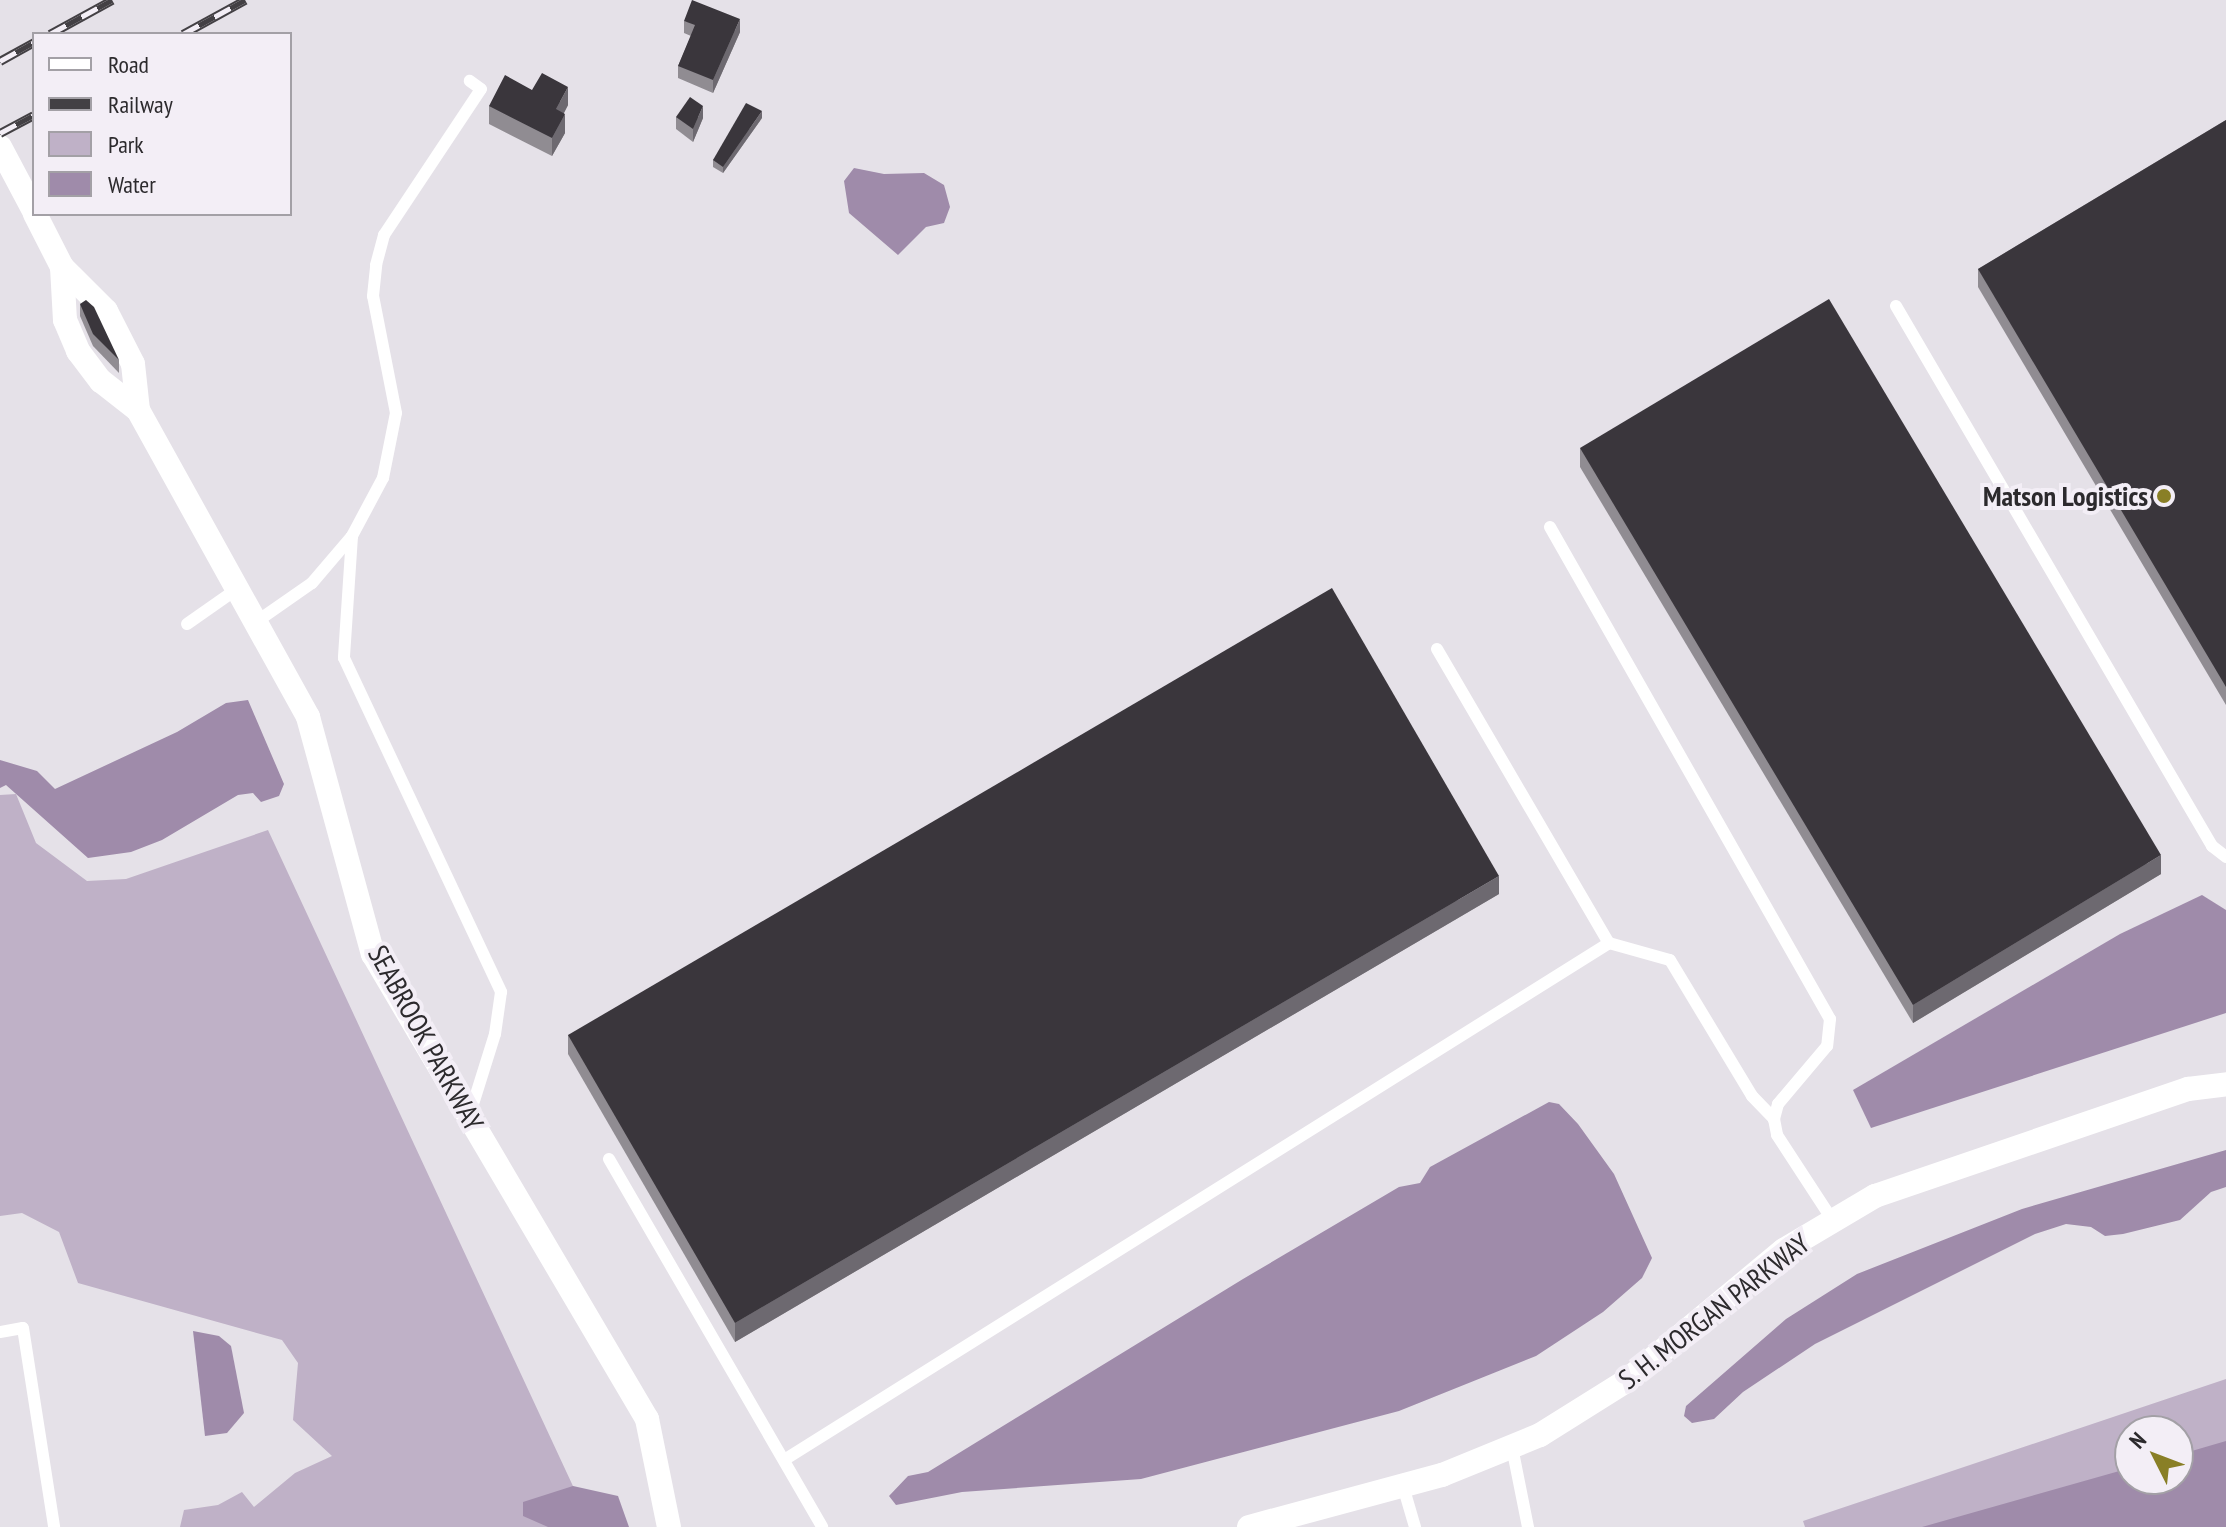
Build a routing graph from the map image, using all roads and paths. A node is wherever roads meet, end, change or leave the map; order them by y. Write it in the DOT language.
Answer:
graph roads {
  1 [pos="470,81"];
  2 [pos="0,147"];
  3 [pos="32,207"];
  4 [pos="36,216"];
  5 [pos="62,267"];
  6 [pos="1896,306"];
  7 [pos="138,410"];
  8 [pos="1550,527"];
  9 [pos="352,536"];
  10 [pos="237,589"];
  11 [pos="256,622"];
  12 [pos="187,624"];
  13 [pos="1437,649"];
  14 [pos="2226,857"];
  15 [pos="1609,943"];
  16 [pos="2226,1084"];
  17 [pos="469,1117"];
  18 [pos="1774,1119"];
  19 [pos="609,1159"];
  20 [pos="1833,1221"];
  21 [pos="0,1332"];
  22 [pos="1512,1447"];
  23 [pos="784,1460"];
  24 [pos="1403,1486"];
  25 [pos="54,1527"];
  26 [pos="669,1527"];
  27 [pos="822,1527"];
  28 [pos="1249,1527"];
  29 [pos="1415,1527"];
  30 [pos="1528,1527"];
  1 -- 9 [label="lane"];
  2 -- 3 [label="street, SEABROOK PARKWAY"];
  4 -- 5 [label="street, SEABROOK PARKWAY"];
  5 -- 7 [label="street, SEABROOK PARKWAY"];
  5 -- 7 [label="street, SEABROOK PARKWAY"];
  6 -- 14 [label="lane"];
  7 -- 10 [label="street, SEABROOK PARKWAY"];
  8 -- 18 [label="lane"];
  9 -- 11 [label="lane"];
  9 -- 17 [label="lane"];
  10 -- 11 [label="street, SEABROOK PARKWAY"];
  10 -- 12 [label="lane"];
  11 -- 17 [label="street, SEABROOK PARKWAY"];
  13 -- 15 [label="lane"];
  15 -- 18 [label="lane"];
  15 -- 23 [label="lane"];
  16 -- 20 [label="street, S. H. MORGAN PARKWAY"];
  17 -- 26 [label="street, SEABROOK PARKWAY"];
  18 -- 20 [label="lane"];
  19 -- 23 [label="lane"];
  20 -- 22 [label="street, S. H. MORGAN PARKWAY"];
  21 -- 25 [label="lane"];
  22 -- 24 [label="street, S. H. MORGAN PARKWAY"];
  22 -- 30 [label="lane"];
  23 -- 27 [label="lane"];
  24 -- 28 [label="street, S. H. MORGAN PARKWAY"];
  24 -- 29 [label="lane"];
}
